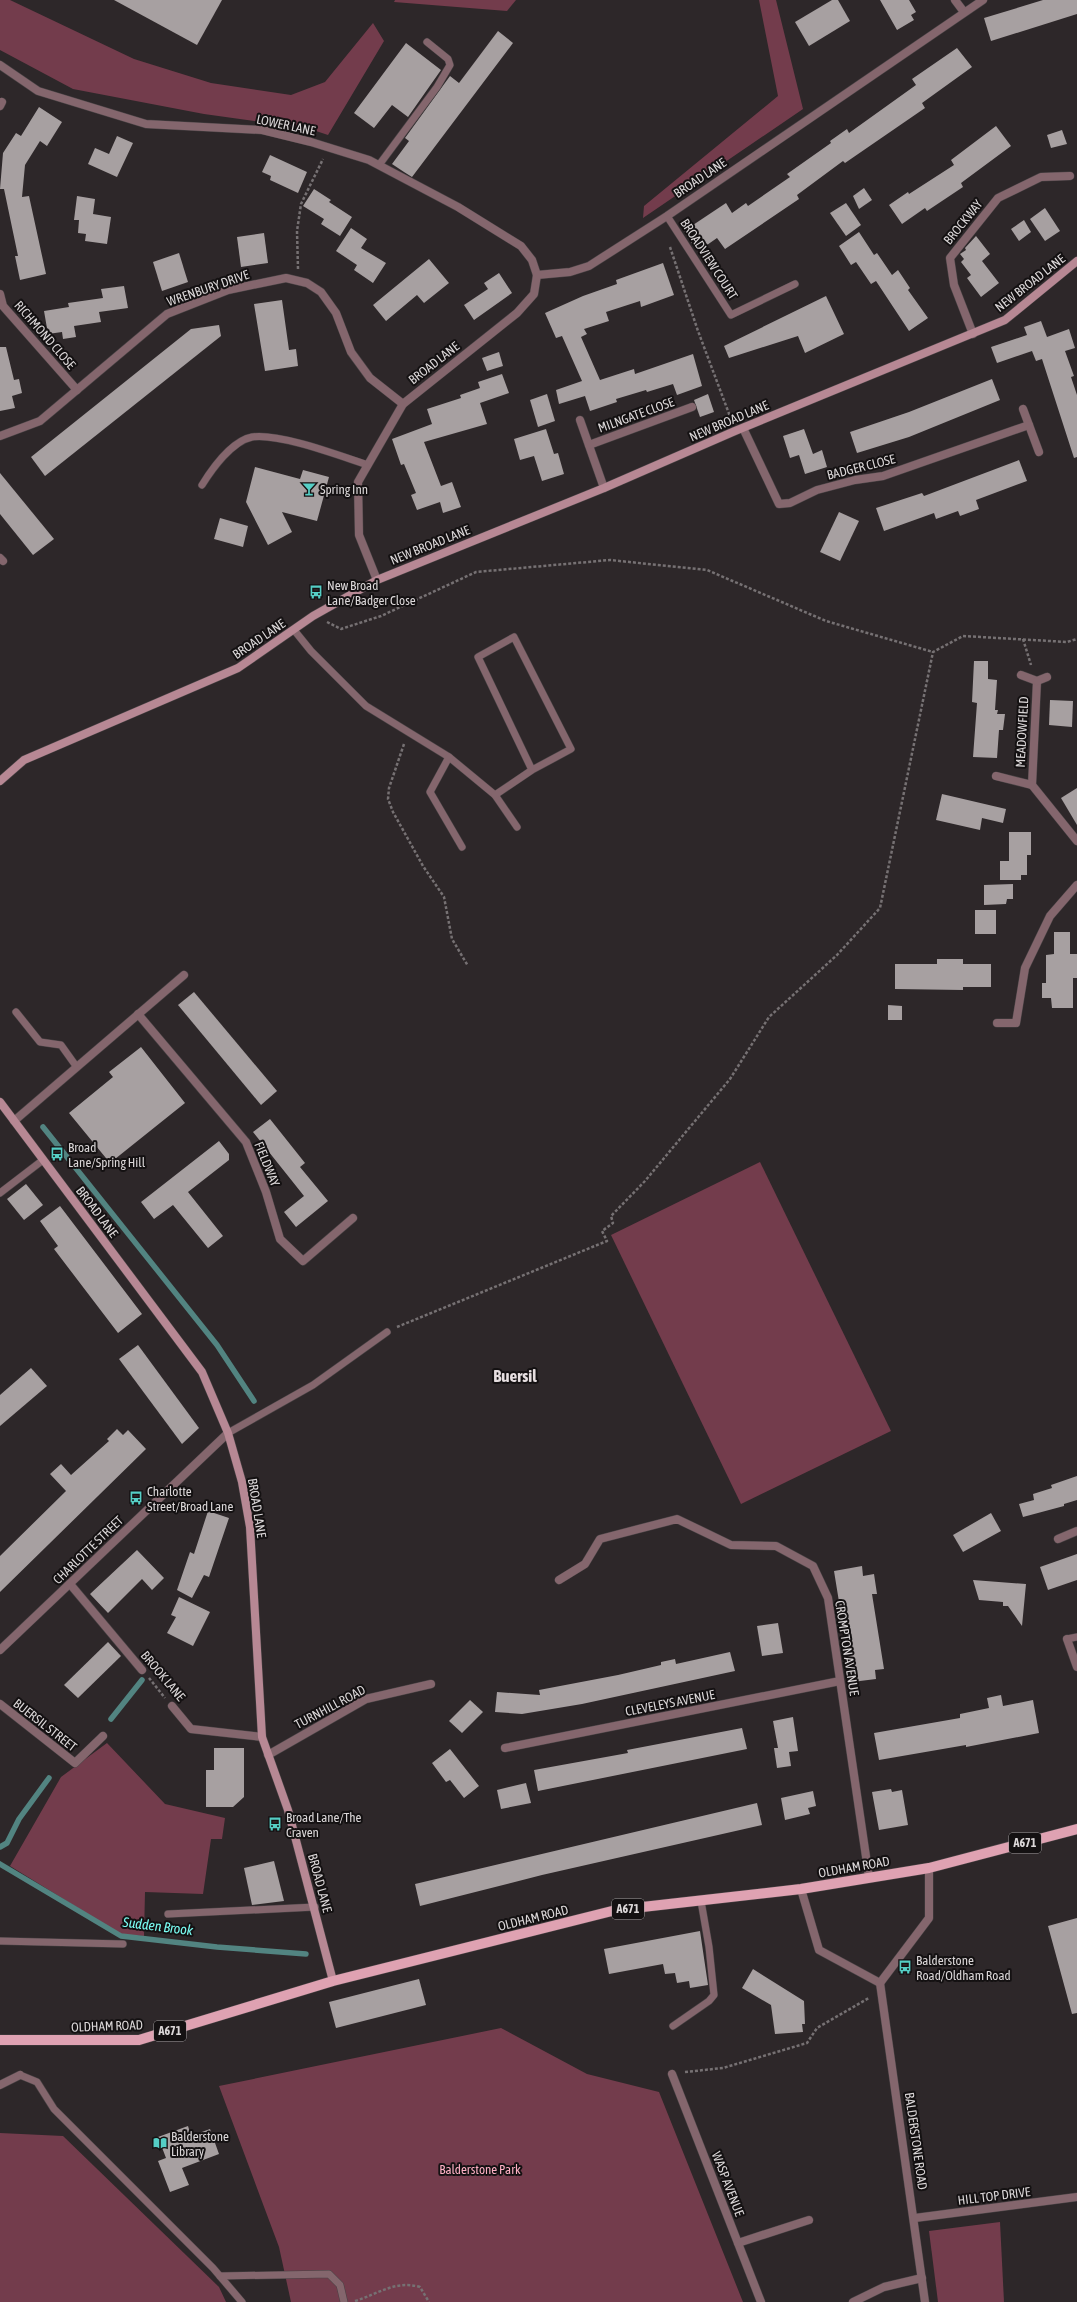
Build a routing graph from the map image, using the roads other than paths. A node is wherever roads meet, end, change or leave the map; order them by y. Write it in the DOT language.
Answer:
graph roads {
  1 [pos="955,0"];
  2 [pos="983,0"];
  3 [pos="964,12"];
  4 [pos="427,42"];
  5 [pos="0,65"];
  6 [pos="379,165"];
  7 [pos="1070,176"];
  8 [pos="664,218"];
  9 [pos="1077,261"];
  10 [pos="537,275"];
  11 [pos="795,284"];
  12 [pos="0,294"];
  13 [pos="973,334"];
  14 [pos="77,390"];
  15 [pos="403,404"];
  16 [pos="692,407"];
  17 [pos="1023,409"];
  18 [pos="580,420"];
  19 [pos="1029,425"];
  20 [pos="739,430"];
  21 [pos="0,436"];
  22 [pos="589,445"];
  23 [pos="1039,452"];
  24 [pos="368,465"];
  25 [pos="202,485"];
  26 [pos="604,488"];
  27 [pos="377,580"];
  28 [pos="294,630"];
  29 [pos="1021,675"];
  30 [pos="1047,676"];
  31 [pos="1037,681"];
  32 [pos="449,757"];
  33 [pos="532,770"];
  34 [pos="996,776"];
  35 [pos="0,781"];
  36 [pos="1032,785"];
  37 [pos="496,795"];
  38 [pos="517,827"];
  39 [pos="1077,841"];
  40 [pos="462,847"];
  41 [pos="1077,885"];
  42 [pos="184,975"];
  43 [pos="16,1012"];
  44 [pos="138,1014"];
  45 [pos="997,1023"];
  46 [pos="76,1066"];
  47 [pos="0,1102"];
  48 [pos="14,1121"];
  49 [pos="43,1160"];
  50 [pos="0,1193"];
  51 [pos="353,1218"];
  52 [pos="387,1332"];
  53 [pos="228,1433"];
  54 [pos="1077,1531"];
  55 [pos="1058,1539"];
  56 [pos="559,1580"];
  57 [pos="70,1584"];
  58 [pos="1077,1636"];
  59 [pos="1066,1639"];
  60 [pos="0,1650"];
  61 [pos="1077,1667"];
  62 [pos="142,1670"];
  63 [pos="840,1681"];
  64 [pos="431,1684"];
  65 [pos="0,1704"];
  66 [pos="172,1706"];
  67 [pos="103,1736"];
  68 [pos="262,1737"];
  69 [pos="505,1748"];
  70 [pos="268,1755"];
  71 [pos="1077,1829"];
  72 [pos="929,1868"];
  73 [pos="869,1877"];
  74 [pos="801,1889"];
  75 [pos="701,1901"];
  76 [pos="315,1907"];
  77 [pos="168,1914"];
  78 [pos="0,1941"];
  79 [pos="123,1944"];
  80 [pos="333,1982"];
  81 [pos="881,1987"];
  82 [pos="673,2026"];
  83 [pos="0,2040"];
  84 [pos="672,2074"];
  85 [pos="20,2075"];
  86 [pos="0,2085"];
  87 [pos="1077,2197"];
  88 [pos="915,2218"];
  89 [pos="809,2220"];
  90 [pos="738,2243"];
  91 [pos="220,2276"];
  92 [pos="922,2278"];
  93 [pos="242,2302"];
  94 [pos="344,2302"];
  95 [pos="761,2302"];
  96 [pos="853,2302"];
  97 [pos="925,2302"];
  1 -- 3 [label="street"];
  2 -- 3 [label="street, BROAD LANE"];
  3 -- 8 [label="street, BROAD LANE"];
  4 -- 6 [label="lane"];
  5 -- 6 [label="street, LOWER LANE"];
  6 -- 10 [label="street, LOWER LANE"];
  7 -- 13 [label="street, BROCKWAY"];
  8 -- 10 [label="street, BROAD LANE"];
  8 -- 11 [label="lane, BROADVIEW COURT"];
  9 -- 13 [label="main road, NEW BROAD LANE"];
  10 -- 15 [label="street, BROAD LANE"];
  12 -- 14 [label="street, RICHMOND CLOSE"];
  13 -- 20 [label="main road, NEW BROAD LANE"];
  14 -- 15 [label="street, WRENBURY DRIVE"];
  14 -- 21 [label="street, WRENBURY DRIVE"];
  15 -- 24 [label="street, BROAD LANE"];
  16 -- 22 [label="street, MILNGATE CLOSE"];
  17 -- 19 [label="street"];
  18 -- 22 [label="street, MILNGATE CLOSE"];
  19 -- 20 [label="street, BADGER CLOSE"];
  19 -- 23 [label="street"];
  20 -- 26 [label="main road, NEW BROAD LANE"];
  22 -- 26 [label="street, MILNGATE CLOSE"];
  24 -- 25 [label="lane"];
  24 -- 27 [label="street, BROAD LANE"];
  26 -- 27 [label="main road, NEW BROAD LANE"];
  27 -- 28 [label="main road, BROAD LANE"];
  28 -- 32 [label="lane"];
  28 -- 35 [label="main road, BROAD LANE"];
  29 -- 31 [label="street, MEADOWFIELD"];
  30 -- 31 [label="street, MEADOWFIELD"];
  31 -- 36 [label="street, MEADOWFIELD"];
  32 -- 37 [label="lane"];
  32 -- 40 [label="lane"];
  33 -- 33 [label="lane"];
  33 -- 37 [label="lane"];
  34 -- 36 [label="street, MEADOWFIELD"];
  36 -- 39 [label="street, MEADOWFIELD"];
  37 -- 38 [label="lane"];
  41 -- 45 [label="street"];
  42 -- 44 [label="street"];
  43 -- 46 [label="lane"];
  44 -- 46 [label="street"];
  44 -- 51 [label="street, FIELDWAY"];
  46 -- 48 [label="street"];
  47 -- 48 [label="main road, BROAD LANE"];
  48 -- 49 [label="main road, BROAD LANE"];
  49 -- 50 [label="lane"];
  49 -- 53 [label="main road, BROAD LANE"];
  52 -- 53 [label="lane"];
  53 -- 57 [label="street, CHARLOTTE STREET"];
  53 -- 68 [label="main road, BROAD LANE"];
  54 -- 55 [label="street"];
  56 -- 63 [label="street, CROMPTON AVENUE"];
  57 -- 60 [label="street, CHARLOTTE STREET"];
  57 -- 62 [label="street, BROOK LANE"];
  58 -- 59 [label="lane"];
  59 -- 61 [label="street"];
  63 -- 69 [label="street, CLEVELEYS AVENUE"];
  63 -- 73 [label="street, CROMPTON AVENUE"];
  64 -- 70 [label="street, TURNHILL ROAD"];
  65 -- 67 [label="street, BUERSIL STREET"];
  66 -- 68 [label="street, BROOK LANE"];
  68 -- 70 [label="main road, BROAD LANE"];
  70 -- 76 [label="main road, BROAD LANE"];
  71 -- 72 [label="main road, OLDHAM ROAD / A671"];
  72 -- 73 [label="main road, OLDHAM ROAD / A671"];
  72 -- 81 [label="street"];
  73 -- 74 [label="main road, OLDHAM ROAD / A671"];
  74 -- 75 [label="main road, OLDHAM ROAD / A671"];
  74 -- 81 [label="street"];
  75 -- 80 [label="main road, OLDHAM ROAD / A671"];
  75 -- 82 [label="lane"];
  76 -- 77 [label="lane"];
  76 -- 80 [label="main road, BROAD LANE"];
  78 -- 79 [label="lane"];
  80 -- 83 [label="main road, OLDHAM ROAD / A671"];
  81 -- 88 [label="street, BALDERSTONE ROAD"];
  84 -- 90 [label="street, WASP AVENUE"];
  85 -- 86 [label="street"];
  85 -- 91 [label="lane"];
  87 -- 88 [label="street, HILL TOP DRIVE"];
  88 -- 92 [label="street, BALDERSTONE ROAD"];
  89 -- 90 [label="street"];
  90 -- 95 [label="street, WASP AVENUE"];
  91 -- 93 [label="lane"];
  91 -- 94 [label="lane"];
  92 -- 96 [label="street"];
  92 -- 97 [label="street, BALDERSTONE ROAD"];
}
